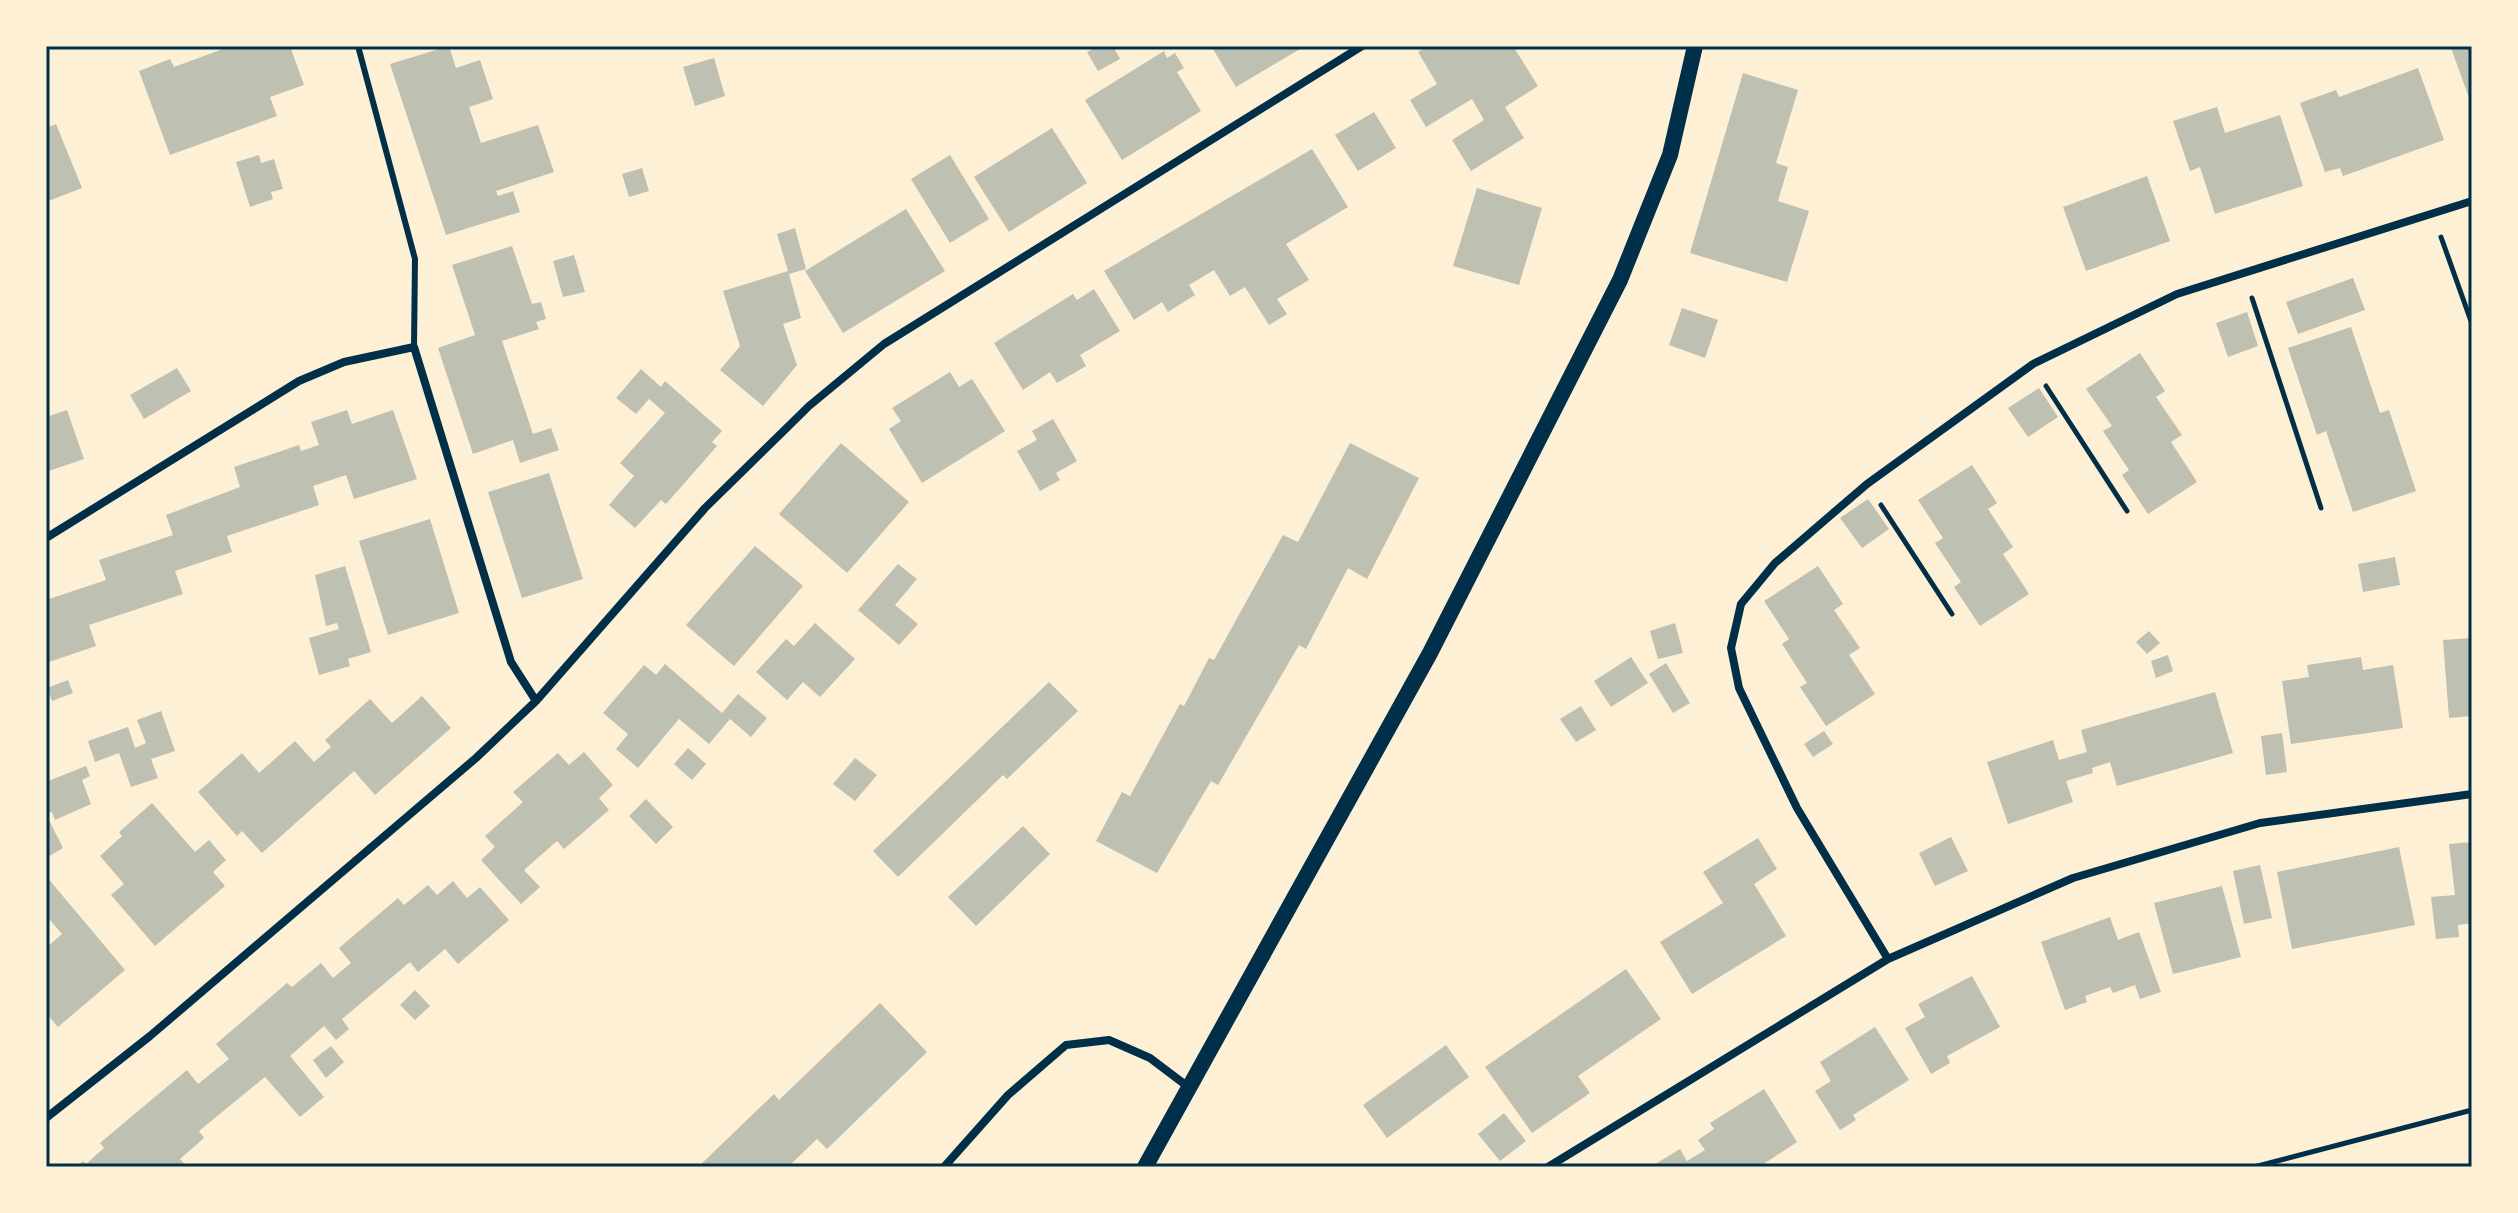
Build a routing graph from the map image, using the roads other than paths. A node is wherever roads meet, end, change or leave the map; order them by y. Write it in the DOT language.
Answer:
graph roads {
  1 [pos="358,46"];
  2 [pos="1362,46"];
  3 [pos="1695,46"];
  4 [pos="2472,201"];
  5 [pos="414,347"];
  6 [pos="46,538"];
  7 [pos="536,701"];
  8 [pos="2472,794"];
  9 [pos="1888,959"];
  10 [pos="1187,1086"];
  11 [pos="46,1118"];
  12 [pos="944,1167"];
  13 [pos="1145,1167"];
  14 [pos="1548,1167"];
  1 -- 5 [label="lane"];
  2 -- 7 [label="street"];
  3 -- 10 [label="main road"];
  4 -- 9 [label="street"];
  5 -- 6 [label="street"];
  5 -- 7 [label="street"];
  7 -- 11 [label="street"];
  8 -- 9 [label="street"];
  9 -- 14 [label="street"];
  10 -- 12 [label="street"];
  10 -- 13 [label="main road"];
}
